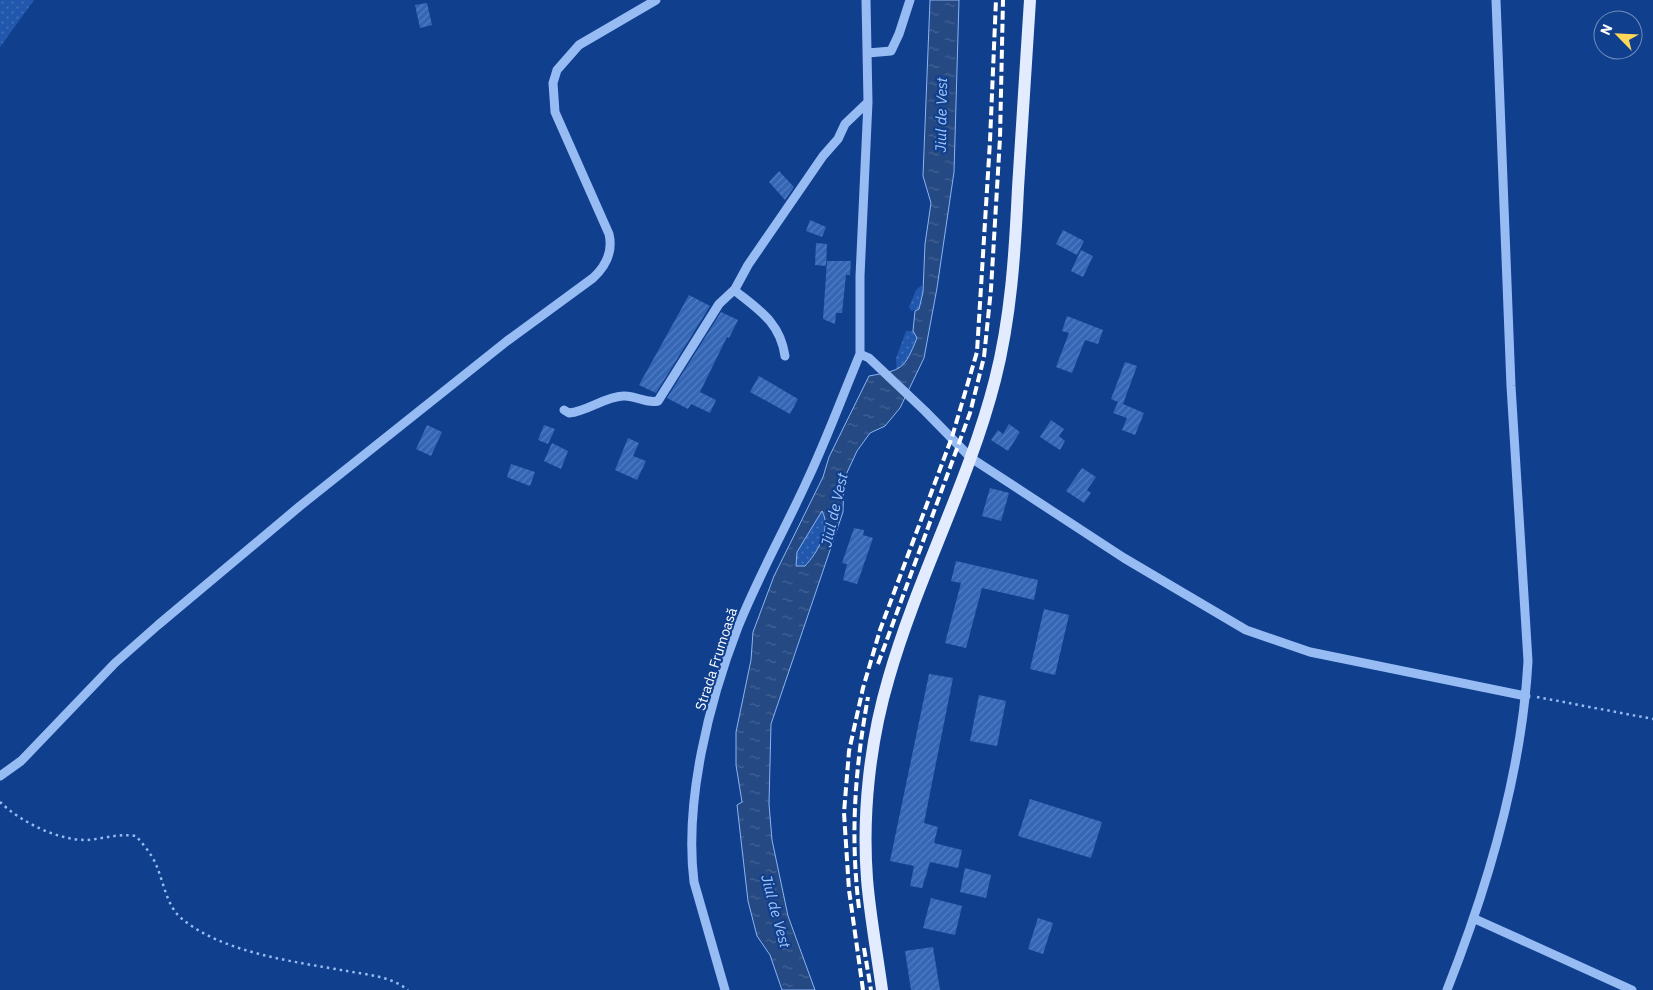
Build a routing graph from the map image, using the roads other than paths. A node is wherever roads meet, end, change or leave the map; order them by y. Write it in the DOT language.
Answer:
graph roads {
  1 [pos="656,0"];
  2 [pos="866,0"];
  3 [pos="910,0"];
  4 [pos="1030,0"];
  5 [pos="1496,0"];
  6 [pos="868,52"];
  7 [pos="868,102"];
  8 [pos="734,290"];
  9 [pos="785,356"];
  10 [pos="865,356"];
  11 [pos="564,410"];
  12 [pos="971,458"];
  13 [pos="1526,696"];
  14 [pos="0,776"];
  15 [pos="1475,919"];
  16 [pos="725,990"];
  17 [pos="882,990"];
  18 [pos="1447,990"];
  19 [pos="1632,990"];
  1 -- 14 [label="street"];
  2 -- 6 [label="street"];
  3 -- 6 [label="street"];
  4 -- 12 [label="main road"];
  5 -- 13 [label="street"];
  6 -- 7 [label="street"];
  7 -- 8 [label="street"];
  7 -- 10 [label="street"];
  8 -- 9 [label="street"];
  8 -- 11 [label="street"];
  10 -- 12 [label="street"];
  10 -- 16 [label="street, Strada Frumoasă"];
  12 -- 13 [label="street"];
  12 -- 17 [label="main road"];
  13 -- 15 [label="street"];
  15 -- 18 [label="street"];
  15 -- 19 [label="street"];
}
